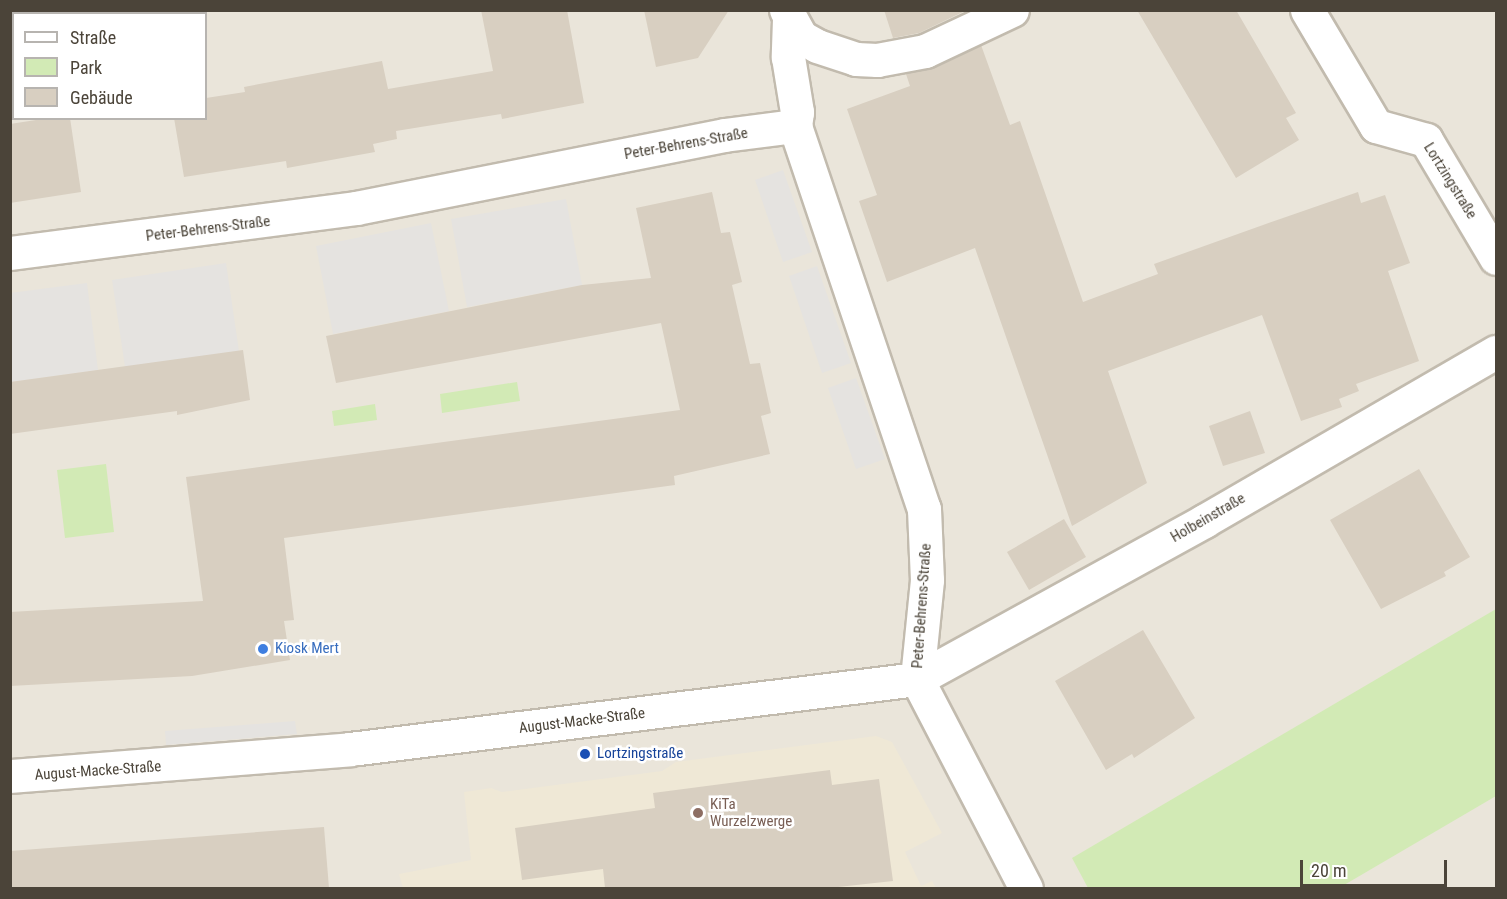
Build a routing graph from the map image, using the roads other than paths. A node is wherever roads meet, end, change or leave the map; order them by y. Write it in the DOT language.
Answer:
graph roads {
  1 [pos="1012,10"];
  2 [pos="1307,10"];
  3 [pos="787,15"];
  4 [pos="795,126"];
  5 [pos="10,253"];
  6 [pos="1497,258"];
  7 [pos="1497,352"];
  8 [pos="917,679"];
  9 [pos="10,776"];
  10 [pos="1026,888"];
  1 -- 3 [label="street"];
  2 -- 6 [label="street, Lortzingstraße"];
  3 -- 4 [label="street"];
  4 -- 5 [label="street, Peter-Behrens-Straße"];
  4 -- 8 [label="street, Peter-Behrens-Straße"];
  7 -- 8 [label="street, Holbeinstraße"];
  8 -- 9 [label="street, August-Macke-Straße"];
  8 -- 10 [label="street"];
}
